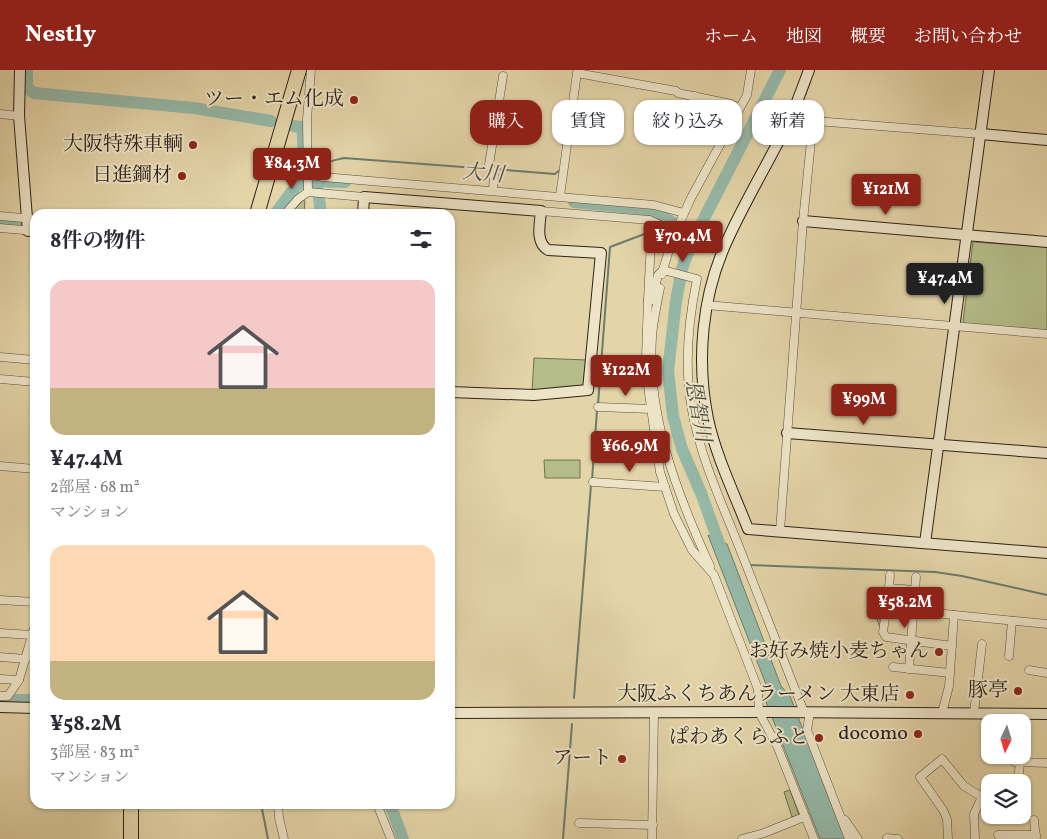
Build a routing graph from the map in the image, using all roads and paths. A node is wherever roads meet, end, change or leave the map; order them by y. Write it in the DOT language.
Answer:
graph roads {
  1 [pos="20,70"];
  2 [pos="298,70"];
  3 [pos="311,70"];
  4 [pos="751,70"];
  5 [pos="810,70"];
  6 [pos="989,70"];
  7 [pos="503,76"];
  8 [pos="695,96"];
  9 [pos="694,100"];
  10 [pos="713,100"];
  11 [pos="798,100"];
  12 [pos="742,104"];
  13 [pos="0,114"];
  14 [pos="19,116"];
  15 [pos="824,121"];
  16 [pos="980,134"];
  17 [pos="1047,140"];
  18 [pos="720,145"];
  19 [pos="777,145"];
  20 [pos="811,145"];
  21 [pos="308,173"];
  22 [pos="493,190"];
  23 [pos="309,191"];
  24 [pos="560,196"];
  25 [pos="364,197"];
  26 [pos="258,209"];
  27 [pos="289,209"];
  28 [pos="363,209"];
  29 [pos="30,210"];
  30 [pos="541,211"];
  31 [pos="684,213"];
  32 [pos="0,216"];
  33 [pos="30,218"];
  34 [pos="650,220"];
  35 [pos="803,222"];
  36 [pos="0,228"];
  37 [pos="30,231"];
  38 [pos="966,235"];
  39 [pos="672,240"];
  40 [pos="1047,242"];
  41 [pos="663,270"];
  42 [pos="648,300"];
  43 [pos="706,305"];
  44 [pos="796,313"];
  45 [pos="955,326"];
  46 [pos="1047,334"];
  47 [pos="0,357"];
  48 [pos="30,360"];
  49 [pos="0,379"];
  50 [pos="30,382"];
  51 [pos="455,392"];
  52 [pos="598,407"];
  53 [pos="652,410"];
  54 [pos="787,433"];
  55 [pos="939,444"];
  56 [pos="1047,453"];
  57 [pos="0,466"];
  58 [pos="30,469"];
  59 [pos="593,482"];
  60 [pos="665,487"];
  61 [pos="780,531"];
  62 [pos="925,543"];
  63 [pos="1047,553"];
  64 [pos="890,574"];
  65 [pos="714,575"];
  66 [pos="916,577"];
  67 [pos="889,588"];
  68 [pos="916,590"];
  69 [pos="0,600"];
  70 [pos="30,602"];
  71 [pos="914,611"];
  72 [pos="954,615"];
  73 [pos="1012,620"];
  74 [pos="1047,624"];
  75 [pos="0,633"];
  76 [pos="30,635"];
  77 [pos="912,641"];
  78 [pos="30,643"];
  79 [pos="982,644"];
  80 [pos="952,646"];
  81 [pos="1009,656"];
  82 [pos="0,657"];
  83 [pos="26,659"];
  84 [pos="893,667"];
  85 [pos="909,669"];
  86 [pos="1029,670"];
  87 [pos="1047,673"];
  88 [pos="950,674"];
  89 [pos="0,679"];
  90 [pos="19,680"];
  91 [pos="0,696"];
  92 [pos="0,707"];
  93 [pos="30,708"];
  94 [pos="654,712"];
  95 [pos="764,712"];
  96 [pos="805,712"];
  97 [pos="455,713"];
  98 [pos="942,713"];
  99 [pos="974,713"];
  100 [pos="1047,714"];
  101 [pos="1047,763"];
  102 [pos="1018,774"];
  103 [pos="131,809"];
  104 [pos="278,809"];
  105 [pos="378,809"];
  106 [pos="804,817"];
  107 [pos="842,820"];
  108 [pos="1034,820"];
  109 [pos="579,823"];
  110 [pos="653,825"];
  111 [pos="998,835"];
  112 [pos="1036,837"];
  113 [pos="887,838"];
  114 [pos="131,839"];
  115 [pos="284,839"];
  116 [pos="391,839"];
  117 [pos="652,839"];
  118 [pos="742,839"];
  119 [pos="814,839"];
  120 [pos="850,839"];
  121 [pos="858,839"];
  122 [pos="898,839"];
  123 [pos="948,839"];
  124 [pos="975,839"];
  1 -- 14 [label="street"];
  2 -- 26 [label="highway"];
  3 -- 21 [label="street"];
  4 -- 12 [label="street"];
  5 -- 11 [label="street"];
  6 -- 16 [label="street"];
  7 -- 22 [label="street"];
  8 -- 9 [label="street"];
  8 -- 10 [label="street"];
  8 -- 24 [label="street"];
  13 -- 14 [label="street"];
  14 -- 29 [label="street"];
  15 -- 16 [label="street"];
  16 -- 17 [label="street"];
  16 -- 38 [label="street"];
  18 -- 31 [label="street"];
  19 -- 43 [label="street"];
  20 -- 35 [label="street"];
  21 -- 22 [label="street"];
  21 -- 23 [label="street"];
  22 -- 24 [label="street"];
  23 -- 25 [label="street"];
  23 -- 27 [label="street"];
  24 -- 31 [label="street"];
  25 -- 28 [label="street"];
  25 -- 30 [label="street"];
  30 -- 34 [label="street"];
  30 -- 51 [label="street"];
  31 -- 39 [label="street"];
  32 -- 33 [label="street"];
  34 -- 39 [label="street"];
  34 -- 42 [label="street"];
  35 -- 38 [label="street"];
  35 -- 44 [label="street"];
  36 -- 37 [label="street"];
  38 -- 40 [label="street"];
  38 -- 45 [label="street"];
  39 -- 41 [label="street"];
  41 -- 42 [label="street"];
  41 -- 65 [label="street"];
  41 -- 96 [label="street"];
  42 -- 53 [label="street"];
  43 -- 44 [label="street"];
  43 -- 61 [label="street"];
  44 -- 45 [label="street"];
  44 -- 54 [label="street"];
  45 -- 46 [label="street"];
  45 -- 55 [label="street"];
  47 -- 48 [label="street"];
  49 -- 50 [label="street"];
  52 -- 53 [label="street"];
  53 -- 60 [label="street"];
  54 -- 55 [label="street"];
  54 -- 61 [label="street"];
  55 -- 56 [label="street"];
  55 -- 62 [label="street"];
  57 -- 58 [label="street"];
  59 -- 60 [label="street"];
  60 -- 65 [label="street"];
  61 -- 62 [label="street"];
  62 -- 63 [label="street"];
  64 -- 67 [label="street"];
  65 -- 95 [label="street"];
  66 -- 68 [label="street"];
  67 -- 68 [label="street"];
  67 -- 77 [label="street"];
  68 -- 71 [label="street"];
  69 -- 70 [label="street"];
  71 -- 72 [label="street"];
  71 -- 77 [label="street"];
  72 -- 73 [label="street"];
  72 -- 80 [label="street"];
  73 -- 74 [label="street"];
  73 -- 81 [label="street"];
  75 -- 76 [label="street"];
  77 -- 80 [label="street"];
  77 -- 85 [label="street"];
  78 -- 83 [label="street"];
  79 -- 99 [label="street"];
  80 -- 88 [label="street"];
  82 -- 83 [label="street"];
  83 -- 90 [label="street"];
  84 -- 85 [label="street"];
  85 -- 88 [label="street"];
  86 -- 87 [label="street"];
  88 -- 98 [label="street"];
  89 -- 90 [label="street"];
  90 -- 91 [label="street"];
  92 -- 93 [label="street"];
  94 -- 95 [label="street"];
  94 -- 97 [label="street"];
  94 -- 110 [label="street"];
  95 -- 96 [label="street"];
  95 -- 106 [label="street"];
  96 -- 98 [label="street"];
  96 -- 107 [label="street"];
  98 -- 99 [label="street"];
  99 -- 100 [label="street"];
  101 -- 102 [label="street"];
  103 -- 114 [label="highway"];
  104 -- 115 [label="street"];
  105 -- 116 [label="street"];
  106 -- 118 [label="street"];
  106 -- 119 [label="street"];
  107 -- 120 [label="street"];
  107 -- 121 [label="street"];
  108 -- 112 [label="street"];
  109 -- 110 [label="street"];
  110 -- 117 [label="street"];
  111 -- 112 [label="street"];
  113 -- 122 [label="street"];
  123 -- 124 [label="street"];
}
